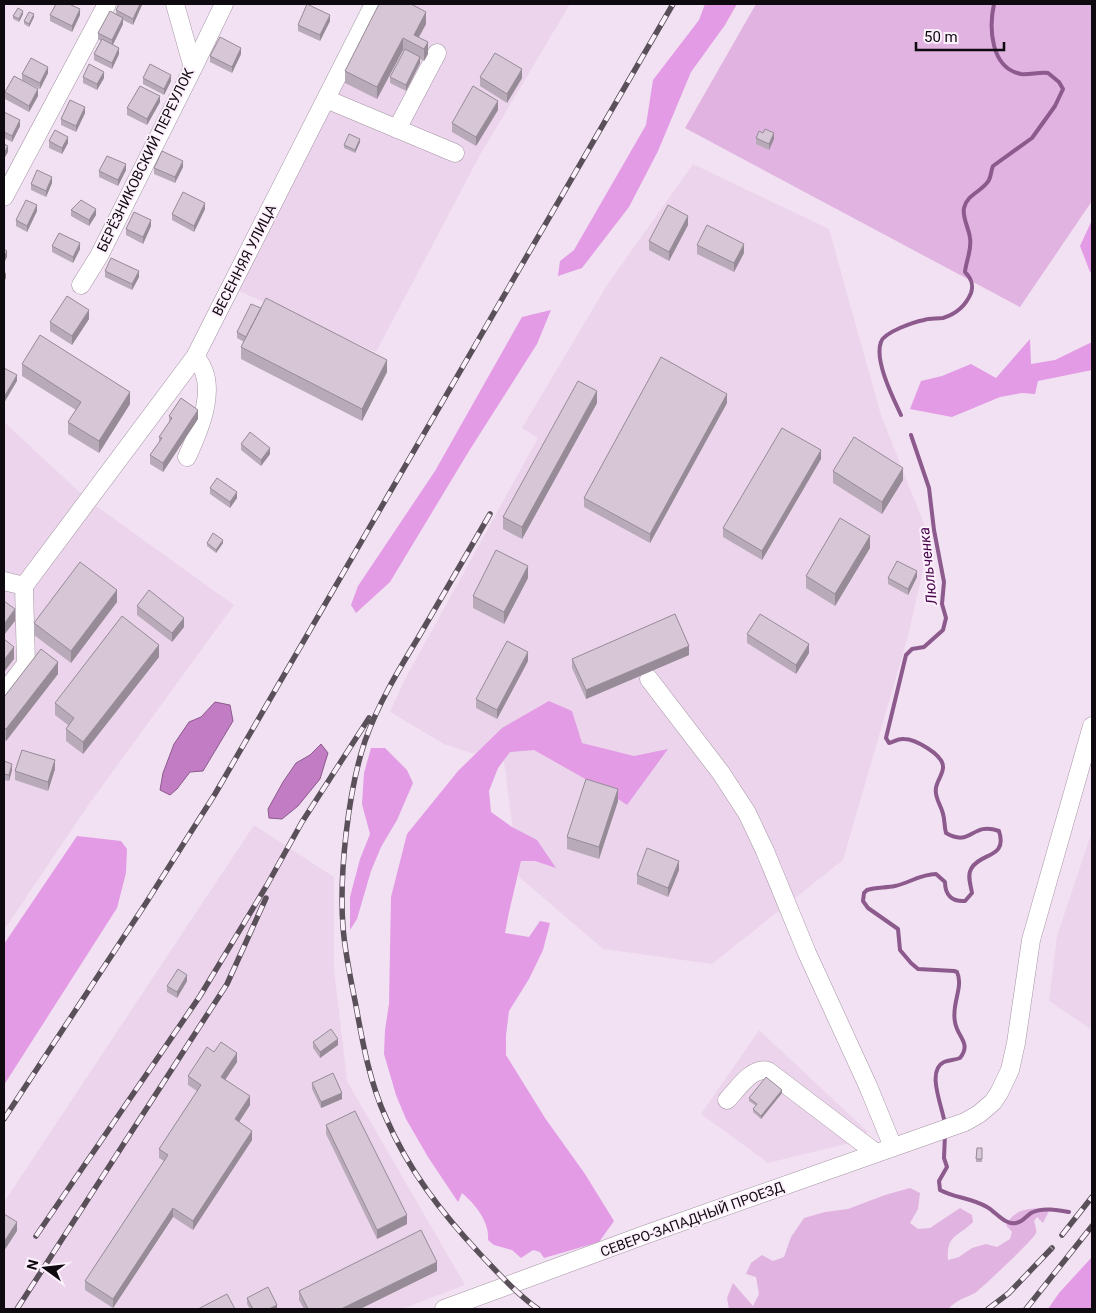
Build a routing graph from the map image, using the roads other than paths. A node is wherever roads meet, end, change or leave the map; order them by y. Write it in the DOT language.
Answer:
graph roads {
  1 [pos="107,4"];
  2 [pos="175,4"];
  3 [pos="224,4"];
  4 [pos="374,4"];
  5 [pos="436,52"];
  6 [pos="193,68"];
  7 [pos="326,99"];
  8 [pos="397,129"];
  9 [pos="455,153"];
  10 [pos="4,197"];
  11 [pos="82,284"];
  12 [pos="195,357"];
  13 [pos="187,457"];
  14 [pos="4,581"];
  15 [pos="24,586"];
  16 [pos="649,679"];
  17 [pos="4,693"];
  18 [pos="1092,726"];
  19 [pos="727,1100"];
  20 [pos="893,1147"];
  21 [pos="876,1153"];
  22 [pos="444,1309"];
  1 -- 10 [label="street"];
  2 -- 6 [label="street, БЕРЁЗНИКОВСКИЙ ПЕРЕУЛОК"];
  3 -- 6 [label="street"];
  4 -- 7 [label="street, ВЕСЕННЯЯ УЛИЦА"];
  5 -- 8 [label="street"];
  6 -- 11 [label="street, БЕРЁЗНИКОВСКИЙ ПЕРЕУЛОК"];
  7 -- 8 [label="street"];
  7 -- 12 [label="street, ВЕСЕННЯЯ УЛИЦА"];
  8 -- 9 [label="street"];
  12 -- 13 [label="street"];
  12 -- 15 [label="street, ВЕСЕННЯЯ УЛИЦА"];
  14 -- 15 [label="street"];
  15 -- 17 [label="street"];
  16 -- 20 [label="street"];
  18 -- 20 [label="street, СЕВЕРО-ЗАПАДНЫЙ ПРОЕЗД"];
  19 -- 21 [label="street"];
  20 -- 21 [label="street, СЕВЕРО-ЗАПАДНЫЙ ПРОЕЗД"];
  21 -- 22 [label="street, СЕВЕРО-ЗАПАДНЫЙ ПРОЕЗД"];
}
